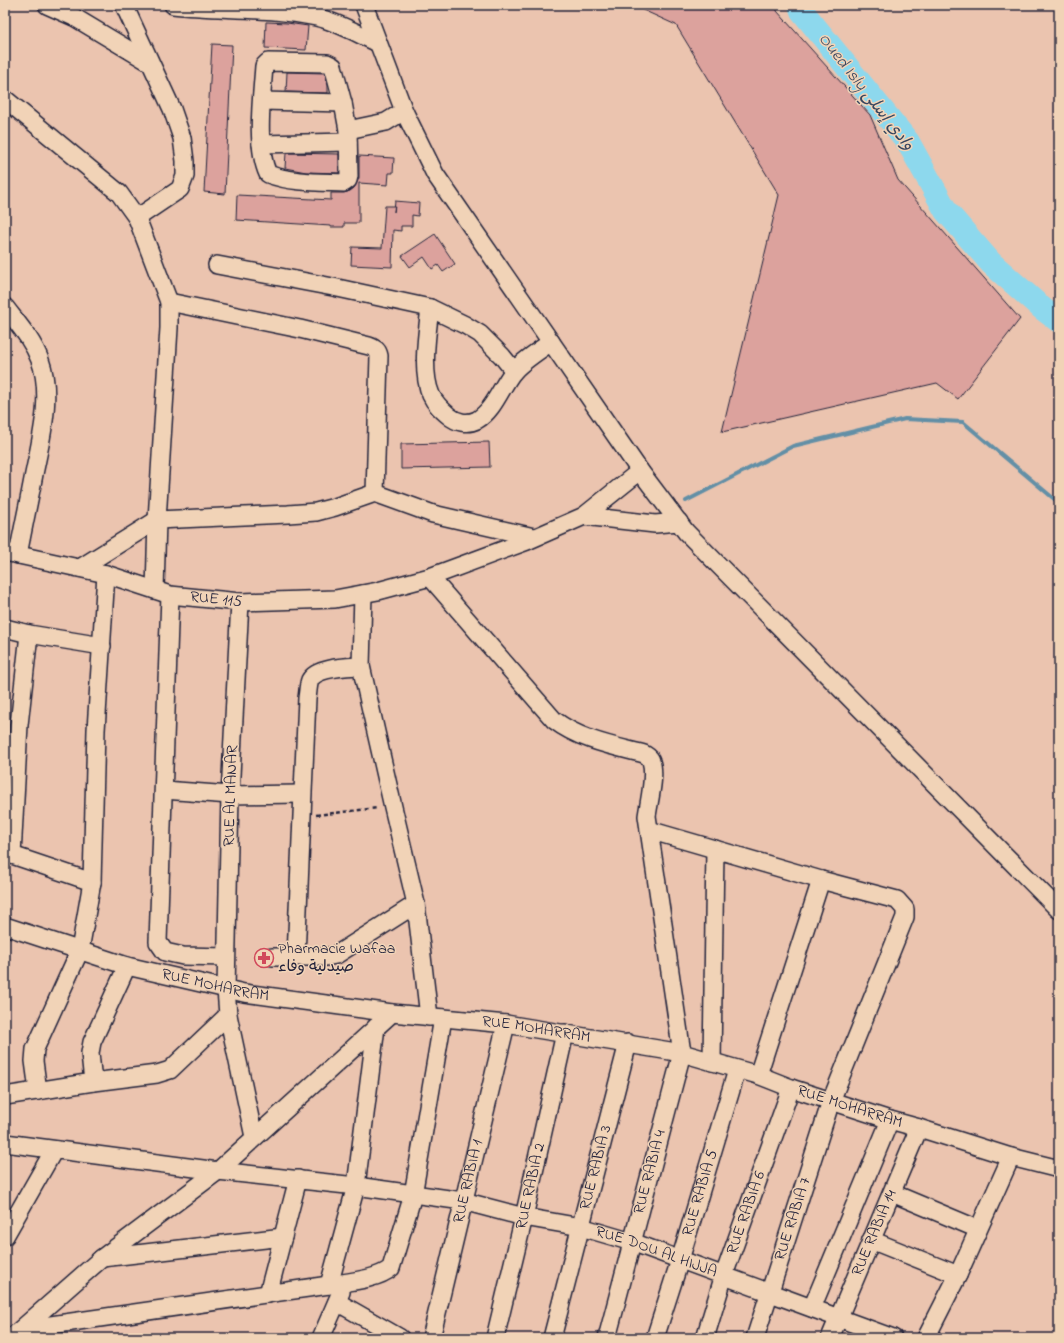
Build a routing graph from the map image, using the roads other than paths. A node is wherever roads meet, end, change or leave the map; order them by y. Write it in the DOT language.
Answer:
graph roads {
  1 [pos="124,5"];
  2 [pos="173,5"];
  3 [pos="364,5"];
  4 [pos="54,6"];
  5 [pos="378,43"];
  6 [pos="149,62"];
  7 [pos="5,99"];
  8 [pos="262,101"];
  9 [pos="343,103"];
  10 [pos="404,111"];
  11 [pos="348,136"];
  12 [pos="261,144"];
  13 [pos="137,218"];
  14 [pos="217,265"];
  15 [pos="169,302"];
  16 [pos="430,308"];
  17 [pos="6,311"];
  18 [pos="550,340"];
  19 [pos="513,370"];
  20 [pos="640,471"];
  21 [pos="374,494"];
  22 [pos="584,516"];
  23 [pos="157,520"];
  24 [pos="678,522"];
  25 [pos="534,538"];
  26 [pos="12,554"];
  27 [pos="80,568"];
  28 [pos="106,574"];
  29 [pos="430,577"];
  30 [pos="163,593"];
  31 [pos="363,594"];
  32 [pos="240,602"];
  33 [pos="5,628"];
  34 [pos="29,634"];
  35 [pos="102,646"];
  36 [pos="361,666"];
  37 [pos="164,790"];
  38 [pos="302,794"];
  39 [pos="230,795"];
  40 [pos="649,830"];
  41 [pos="715,850"];
  42 [pos="8,853"];
  43 [pos="821,880"];
  44 [pos="92,882"];
  45 [pos="416,904"];
  46 [pos="1059,910"];
  47 [pos="5,926"];
  48 [pos="80,950"];
  49 [pos="226,957"];
  50 [pos="272,957"];
  51 [pos="296,957"];
  52 [pos="126,966"];
  53 [pos="226,989"];
  54 [pos="392,1013"];
  55 [pos="228,1015"];
  56 [pos="436,1018"];
  57 [pos="506,1024"];
  58 [pos="376,1027"];
  59 [pos="565,1033"];
  60 [pos="628,1043"];
  61 [pos="682,1053"];
  62 [pos="712,1062"];
  63 [pos="737,1070"];
  64 [pos="758,1075"];
  65 [pos="93,1082"];
  66 [pos="791,1088"];
  67 [pos="38,1091"];
  68 [pos="5,1096"];
  69 [pos="831,1101"];
  70 [pos="890,1120"];
  71 [pos="919,1128"];
  72 [pos="254,1137"];
  73 [pos="5,1143"];
  74 [pos="54,1150"];
  75 [pos="1011,1157"];
  76 [pos="1059,1169"];
  77 [pos="218,1170"];
  78 [pos="298,1179"];
  79 [pos="356,1186"];
  80 [pos="892,1193"];
  81 [pos="413,1195"];
  82 [pos="463,1201"];
  83 [pos="524,1217"];
  84 [pos="581,1227"];
  85 [pos="978,1228"];
  86 [pos="5,1236"];
  87 [pos="282,1237"];
  88 [pos="872,1240"];
  89 [pos="632,1242"];
  90 [pos="102,1258"];
  91 [pos="680,1260"];
  92 [pos="724,1275"];
  93 [pos="958,1275"];
  94 [pos="337,1284"];
  95 [pos="769,1293"];
  96 [pos="268,1294"];
  97 [pos="336,1302"];
  98 [pos="812,1308"];
  99 [pos="839,1317"];
  100 [pos="17,1333"];
  101 [pos="382,1334"];
  102 [pos="320,1338"];
  103 [pos="400,1338"];
  104 [pos="431,1338"];
  105 [pos="495,1338"];
  106 [pos="552,1338"];
  107 [pos="606,1338"];
  108 [pos="655,1338"];
  109 [pos="705,1338"];
  110 [pos="755,1338"];
  111 [pos="830,1338"];
  112 [pos="893,1338"];
  113 [pos="926,1338"];
  1 -- 6 [label="street"];
  2 -- 5 [label="street"];
  3 -- 5 [label="street"];
  4 -- 6 [label="street"];
  5 -- 10 [label="street"];
  6 -- 13 [label="street"];
  7 -- 13 [label="street"];
  8 -- 9 [label="street"];
  8 -- 9 [label="street"];
  8 -- 12 [label="street"];
  9 -- 11 [label="street"];
  10 -- 11 [label="street"];
  10 -- 18 [label="street"];
  11 -- 12 [label="street"];
  11 -- 12 [label="street"];
  13 -- 15 [label="street"];
  14 -- 16 [label="street"];
  15 -- 21 [label="street"];
  15 -- 23 [label="street"];
  16 -- 19 [label="street"];
  16 -- 19 [label="street"];
  17 -- 26 [label="street"];
  18 -- 19 [label="street"];
  18 -- 20 [label="street"];
  20 -- 22 [label="street, RUE 115"];
  20 -- 24 [label="street"];
  21 -- 23 [label="street"];
  21 -- 25 [label="street"];
  22 -- 24 [label="street"];
  22 -- 25 [label="street, RUE 115"];
  23 -- 27 [label="street"];
  23 -- 30 [label="street"];
  24 -- 46 [label="street"];
  25 -- 29 [label="street, RUE 115"];
  26 -- 27 [label="street, RUE 115"];
  27 -- 28 [label="street, RUE 115"];
  28 -- 30 [label="street, RUE 115"];
  28 -- 35 [label="street"];
  29 -- 31 [label="street, RUE 115"];
  29 -- 40 [label="street"];
  30 -- 32 [label="street, RUE 115"];
  30 -- 37 [label="street"];
  31 -- 32 [label="street, RUE 115"];
  31 -- 36 [label="street"];
  32 -- 39 [label="street, RUE AL MANAR"];
  33 -- 34 [label="street"];
  34 -- 35 [label="street"];
  34 -- 42 [label="street"];
  35 -- 44 [label="street"];
  36 -- 38 [label="street"];
  36 -- 45 [label="street"];
  37 -- 39 [label="street"];
  37 -- 49 [label="street"];
  38 -- 39 [label="street"];
  38 -- 51 [label="street"];
  39 -- 49 [label="street, RUE AL MANAR"];
  40 -- 41 [label="street"];
  40 -- 61 [label="street"];
  41 -- 43 [label="street"];
  41 -- 62 [label="street"];
  42 -- 44 [label="street"];
  43 -- 64 [label="street"];
  43 -- 69 [label="street, RUE RABIA 7"];
  44 -- 48 [label="street"];
  45 -- 51 [label="street"];
  45 -- 56 [label="street"];
  47 -- 48 [label="street, RUE MOHARRAM"];
  48 -- 52 [label="street, RUE MOHARRAM"];
  48 -- 67 [label="street"];
  49 -- 53 [label="street, RUE AL MANAR"];
  50 -- 51 [label="street"];
  52 -- 53 [label="street, RUE MOHARRAM"];
  52 -- 65 [label="street"];
  53 -- 54 [label="street, RUE MOHARRAM"];
  53 -- 55 [label="street, RUE AL MANAR"];
  54 -- 56 [label="street, RUE MOHARRAM"];
  54 -- 58 [label="street"];
  55 -- 65 [label="street"];
  55 -- 72 [label="street, RUE AL MANAR"];
  56 -- 57 [label="street, RUE MOHARRAM"];
  56 -- 81 [label="street"];
  57 -- 59 [label="street, RUE MOHARRAM"];
  57 -- 82 [label="street, RUE RABIA 1"];
  58 -- 72 [label="street"];
  58 -- 79 [label="street"];
  59 -- 60 [label="street, RUE MOHARRAM"];
  59 -- 83 [label="street, RUE RABIA 2"];
  60 -- 61 [label="street, RUE MOHARRAM"];
  60 -- 84 [label="street, RUE RABIA 3"];
  61 -- 62 [label="street, RUE MOHARRAM"];
  61 -- 89 [label="street, RUE RABIA 4"];
  62 -- 63 [label="street, RUE MOHARRAM"];
  63 -- 64 [label="street, RUE MOHARRAM"];
  63 -- 91 [label="street, RUE RABIA 5"];
  64 -- 66 [label="street, RUE MOHARRAM"];
  65 -- 67 [label="street"];
  66 -- 69 [label="street, RUE MOHARRAM"];
  66 -- 92 [label="street, RUE RABIA 6"];
  67 -- 68 [label="street"];
  69 -- 70 [label="street, RUE MOHARRAM"];
  69 -- 95 [label="street, RUE RABIA 7"];
  70 -- 71 [label="street, RUE MOHARRAM"];
  70 -- 98 [label="street"];
  71 -- 75 [label="street, RUE MOHARRAM"];
  71 -- 80 [label="street, RUE RABIA 14"];
  72 -- 77 [label="street"];
  73 -- 74 [label="street, RUE DOU AL HIJJA"];
  74 -- 77 [label="street, RUE DOU AL HIJJA"];
  74 -- 86 [label="street"];
  75 -- 76 [label="street, RUE MOHARRAM"];
  75 -- 85 [label="street"];
  77 -- 78 [label="street, RUE DOU AL HIJJA"];
  77 -- 90 [label="street"];
  78 -- 79 [label="street, RUE DOU AL HIJJA"];
  78 -- 87 [label="street"];
  79 -- 81 [label="street, RUE DOU AL HIJJA"];
  79 -- 94 [label="street"];
  80 -- 85 [label="street"];
  80 -- 88 [label="street, RUE RABIA 14"];
  81 -- 82 [label="street, RUE DOU AL HIJJA"];
  81 -- 94 [label="street"];
  82 -- 83 [label="street, RUE DOU AL HIJJA"];
  82 -- 104 [label="street, RUE RABIA 1"];
  83 -- 84 [label="street, RUE DOU AL HIJJA"];
  83 -- 105 [label="street, RUE RABIA 2"];
  84 -- 89 [label="street, RUE DOU AL HIJJA"];
  84 -- 106 [label="street, RUE RABIA 3"];
  85 -- 93 [label="street"];
  87 -- 90 [label="street"];
  87 -- 96 [label="street"];
  88 -- 93 [label="street"];
  88 -- 99 [label="street, RUE RABIA 14"];
  89 -- 91 [label="street, RUE DOU AL HIJJA"];
  89 -- 107 [label="street, RUE RABIA 4"];
  90 -- 100 [label="street"];
  91 -- 92 [label="street, RUE DOU AL HIJJA"];
  91 -- 108 [label="street, RUE RABIA 5"];
  92 -- 95 [label="street, RUE DOU AL HIJJA"];
  92 -- 109 [label="street, RUE RABIA 6"];
  93 -- 113 [label="street"];
  94 -- 96 [label="street"];
  94 -- 97 [label="street"];
  95 -- 98 [label="street, RUE DOU AL HIJJA"];
  95 -- 110 [label="street, RUE RABIA 7"];
  96 -- 100 [label="street"];
  97 -- 101 [label="street"];
  97 -- 102 [label="street"];
  98 -- 99 [label="street, RUE DOU AL HIJJA"];
  99 -- 111 [label="street, RUE RABIA 14"];
  99 -- 112 [label="street, RUE DOU AL HIJJA"];
  101 -- 103 [label="street"];
}
